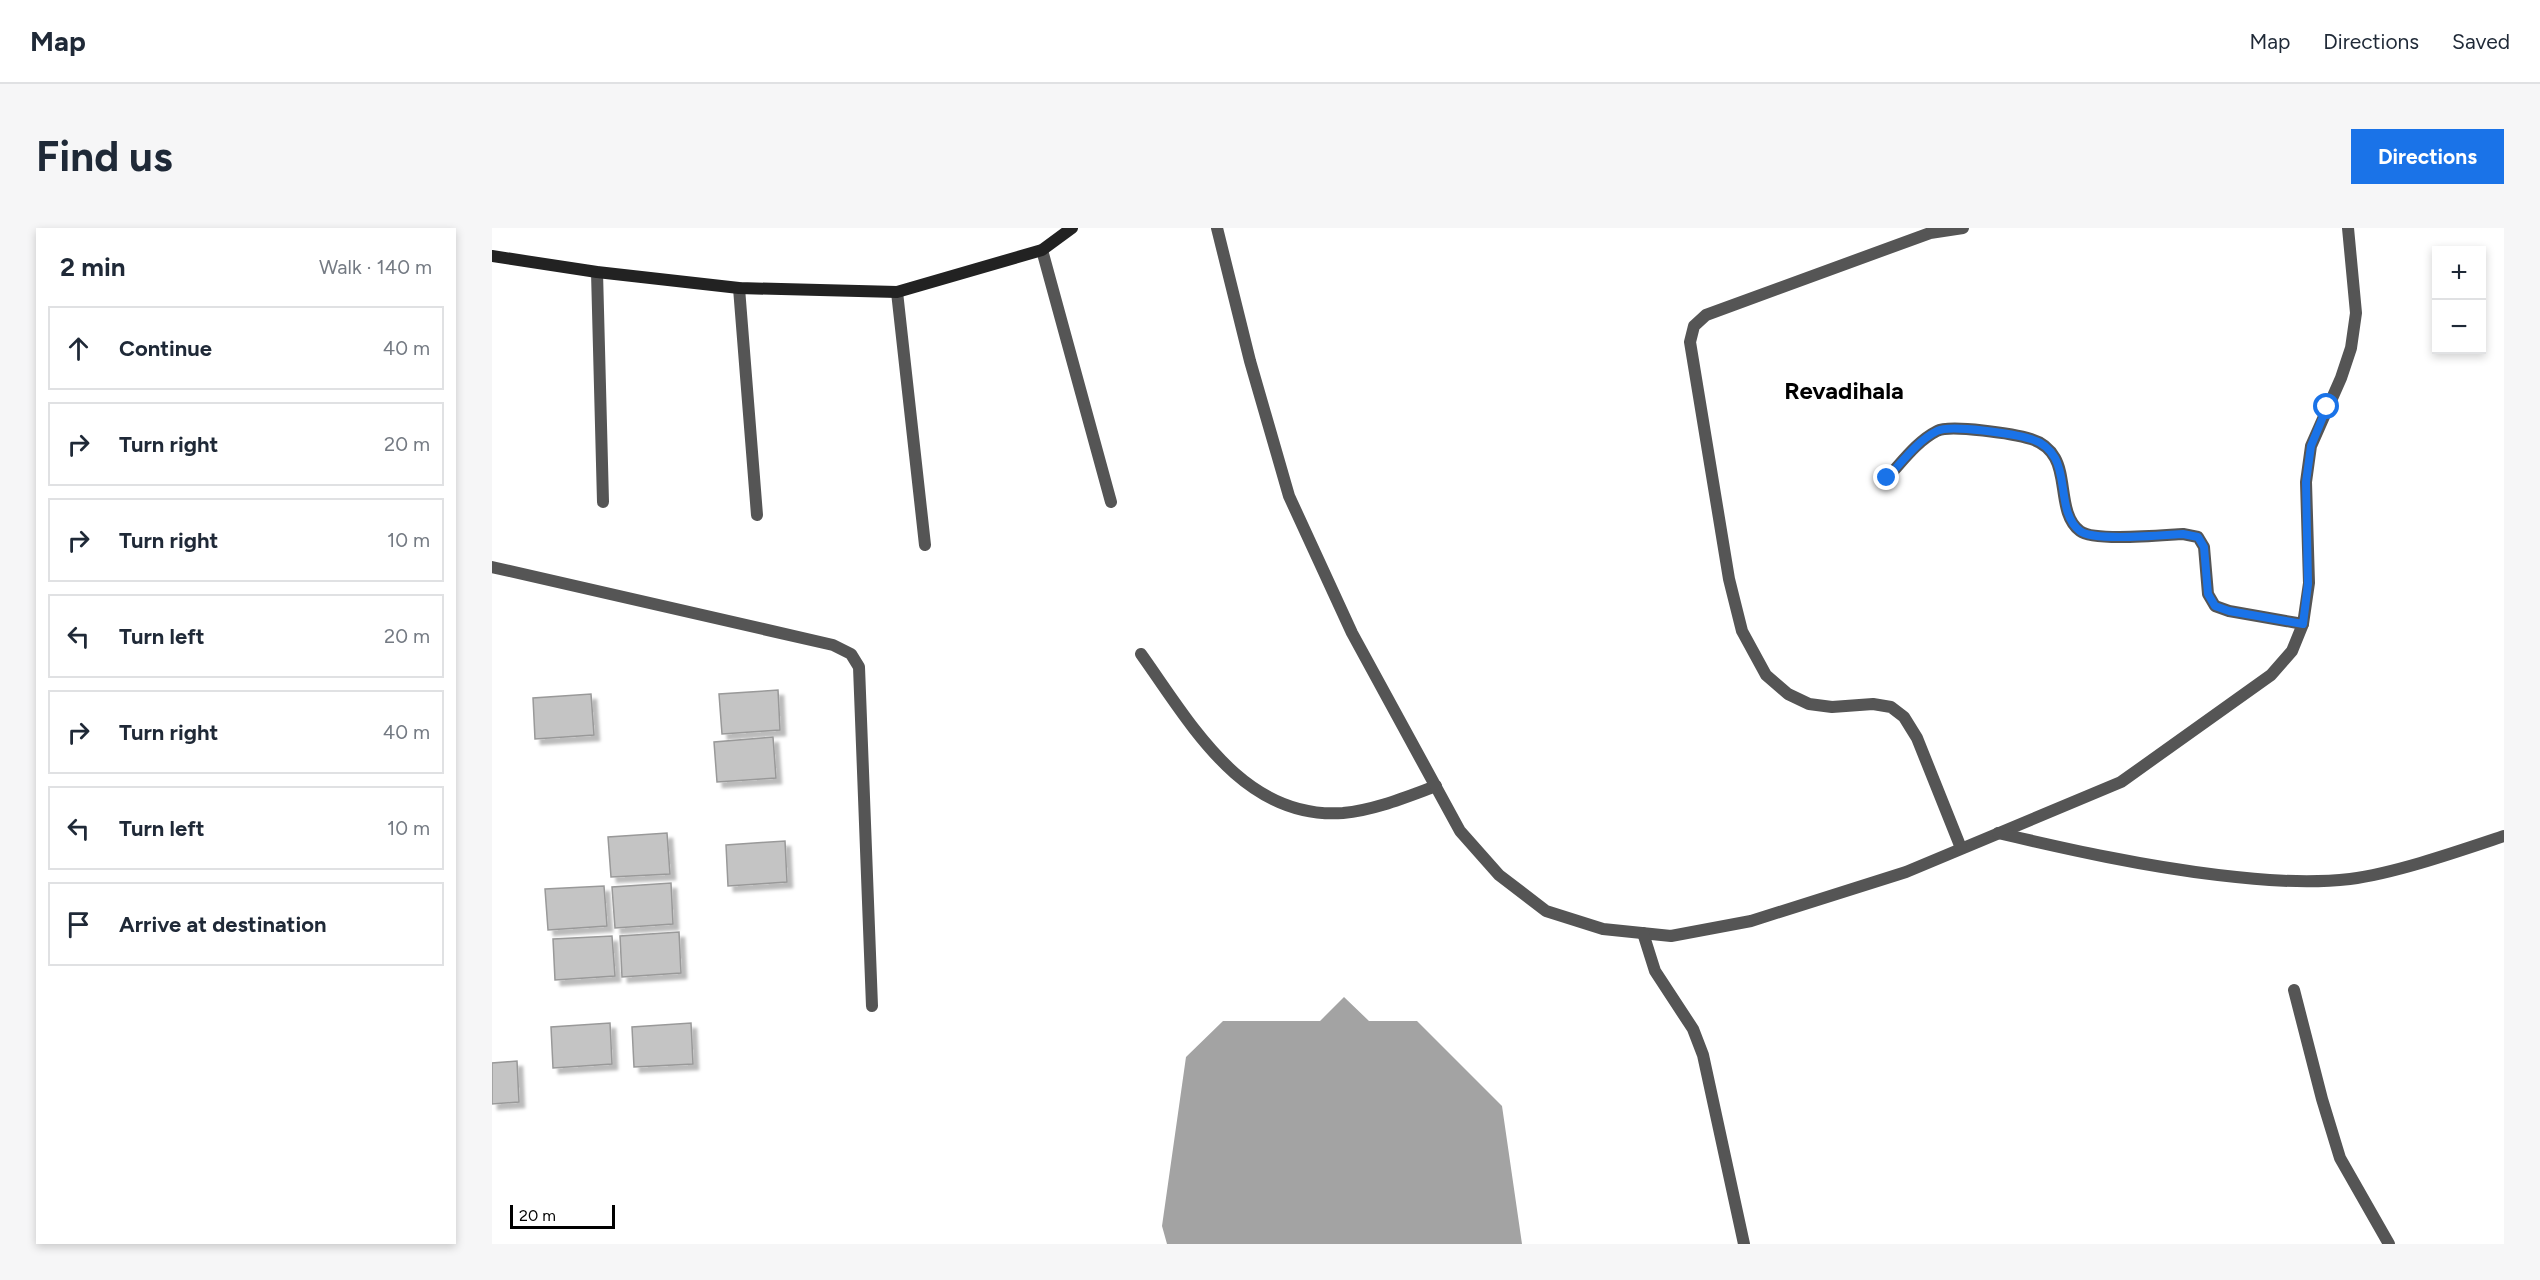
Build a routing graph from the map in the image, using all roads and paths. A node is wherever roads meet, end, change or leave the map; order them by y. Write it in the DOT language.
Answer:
graph roads {
  1 [pos="1072,228"];
  2 [pos="1217,228"];
  3 [pos="1963,228"];
  4 [pos="2348,228"];
  5 [pos="1042,250"];
  6 [pos="492,256"];
  7 [pos="597,272"];
  8 [pos="739,288"];
  9 [pos="897,292"];
  10 [pos="1887,478"];
  11 [pos="603,502"];
  12 [pos="1111,502"];
  13 [pos="757,515"];
  14 [pos="925,545"];
  15 [pos="492,567"];
  16 [pos="2303,624"];
  17 [pos="1141,654"];
  18 [pos="1436,786"];
  19 [pos="1998,833"];
  20 [pos="2504,836"];
  21 [pos="1961,848"];
  22 [pos="1643,933"];
  23 [pos="2294,990"];
  24 [pos="872,1006"];
  25 [pos="1744,1244"];
  26 [pos="2389,1244"];
  1 -- 5 [label="main road"];
  2 -- 18 [label="street"];
  3 -- 21 [label="street"];
  4 -- 16 [label="street"];
  5 -- 9 [label="main road"];
  5 -- 12 [label="street"];
  6 -- 7 [label="main road"];
  7 -- 8 [label="main road"];
  7 -- 11 [label="street"];
  8 -- 9 [label="main road"];
  8 -- 13 [label="street"];
  9 -- 14 [label="street"];
  10 -- 16 [label="street"];
  15 -- 24 [label="street"];
  16 -- 19 [label="street"];
  17 -- 18 [label="street"];
  18 -- 22 [label="street"];
  19 -- 20 [label="street"];
  19 -- 21 [label="street"];
  21 -- 22 [label="street"];
  22 -- 25 [label="street"];
  23 -- 26 [label="street"];
}
